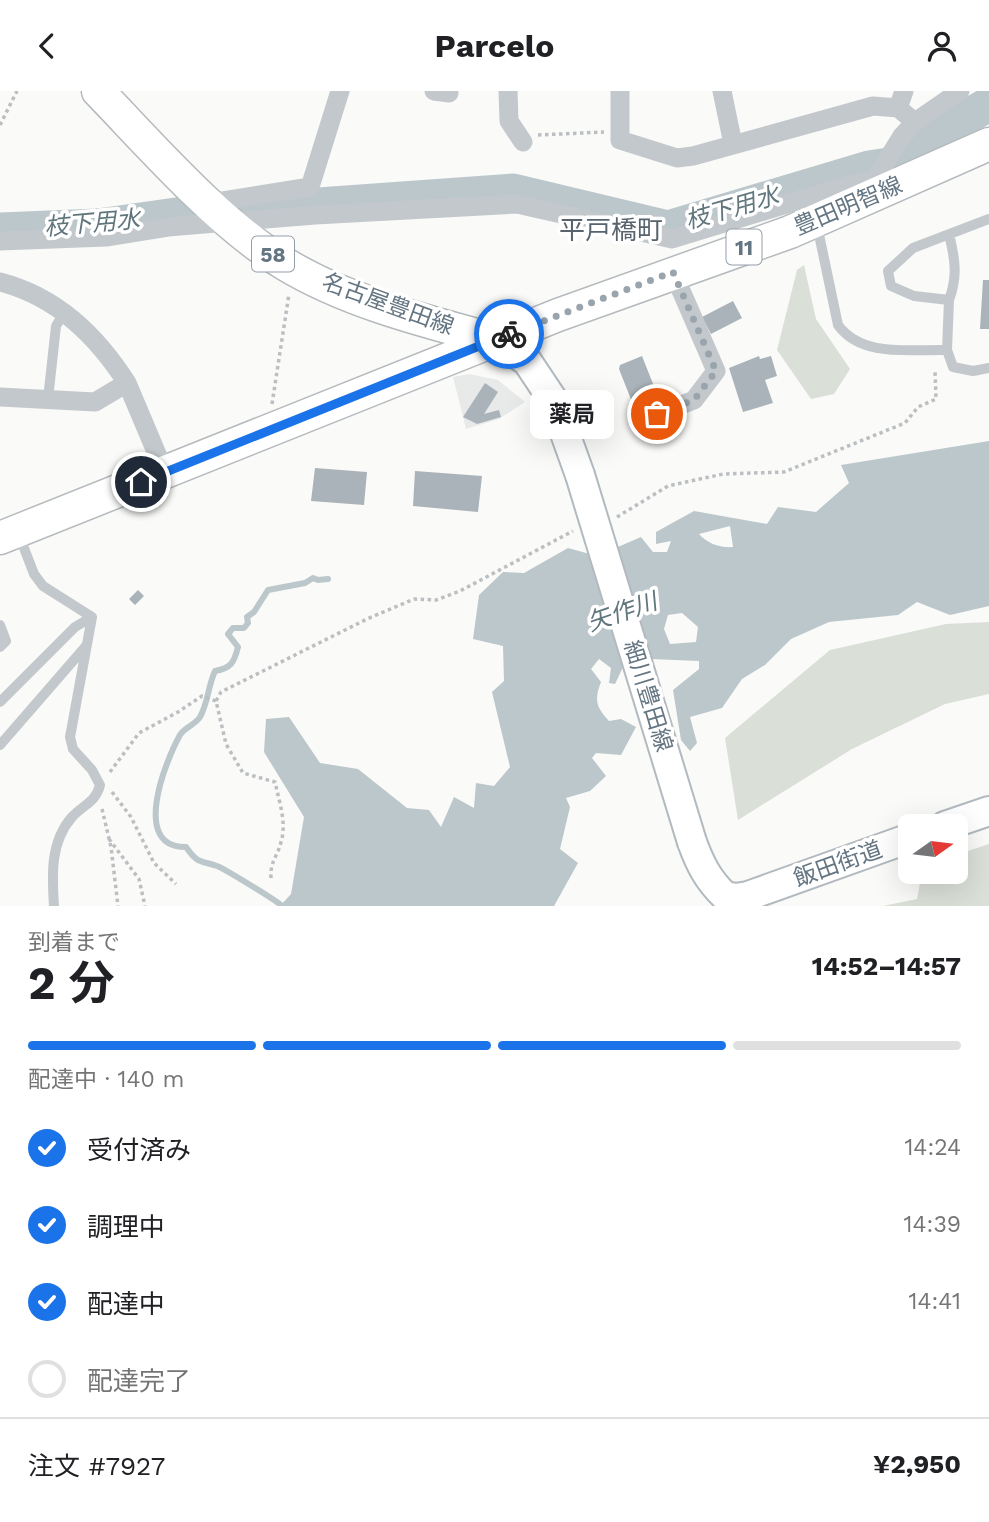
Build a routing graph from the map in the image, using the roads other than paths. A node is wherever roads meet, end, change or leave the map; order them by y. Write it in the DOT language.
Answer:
graph roads {
  1 [pos="99,91"];
  2 [pos="340,91"];
  3 [pos="508,91"];
  4 [pos="620,91"];
  5 [pos="723,91"];
  6 [pos="960,91"];
  7 [pos="901,99"];
  8 [pos="915,122"];
  9 [pos="522,141"];
  10 [pos="989,143"];
  11 [pos="733,144"];
  12 [pos="877,184"];
  13 [pos="220,212"];
  14 [pos="989,219"];
  15 [pos="816,221"];
  16 [pos="949,234"];
  17 [pos="0,241"];
  18 [pos="673,272"];
  19 [pos="0,282"];
  20 [pos="949,300"];
  21 [pos="65,312"];
  22 [pos="495,340"];
  23 [pos="947,350"];
  24 [pos="989,368"];
  25 [pos="127,383"];
  26 [pos="0,397"];
  27 [pos="48,399"];
  28 [pos="638,422"];
  29 [pos="165,473"];
  30 [pos="9,534"];
  31 [pos="92,617"];
  32 [pos="0,625"];
  33 [pos="86,645"];
  34 [pos="0,647"];
  35 [pos="0,702"];
  36 [pos="0,745"];
  37 [pos="989,811"];
  38 [pos="968,818"];
  39 [pos="898,842"];
  40 [pos="722,901"];
  41 [pos="54,906"];
  1 -- 13 [label="main road, 名古屋豊田線 / 58"];
  2 -- 13 [label="street"];
  3 -- 9 [label="street"];
  4 -- 11 [label="street"];
  5 -- 11 [label="street"];
  6 -- 8 [label="street"];
  7 -- 8 [label="street"];
  7 -- 11 [label="street"];
  8 -- 12 [label="street"];
  10 -- 12 [label="main road, 豊田明智線 / 11"];
  12 -- 13 [label="street"];
  12 -- 15 [label="main road, 豊田明智線 / 11"];
  13 -- 17 [label="street"];
  13 -- 22 [label="main road, 名古屋豊田線 / 58"];
  14 -- 16 [label="lane"];
  15 -- 18 [label="main road, 豊田明智線 / 11"];
  15 -- 23 [label="lane"];
  16 -- 20 [label="lane"];
  16 -- 20 [label="lane"];
  18 -- 22 [label="main road, 豊田明智線 / 11"];
  18 -- 28 [label="street"];
  19 -- 21 [label="street"];
  20 -- 23 [label="lane"];
  21 -- 25 [label="street"];
  21 -- 27 [label="lane"];
  22 -- 29 [label="main road, 豊田明智線 / 11"];
  22 -- 40 [label="main road, 細川豊田線, bridge"];
  23 -- 24 [label="lane"];
  25 -- 27 [label="street"];
  25 -- 29 [label="street"];
  26 -- 27 [label="street"];
  29 -- 30 [label="main road, 豊田明智線 / 11"];
  30 -- 31 [label="lane"];
  31 -- 33 [label="lane"];
  31 -- 35 [label="lane"];
  32 -- 34 [label="lane"];
  33 -- 36 [label="lane"];
  33 -- 41 [label="lane"];
  37 -- 38 [label="main road"];
  39 -- 40 [label="main road, 飯田街道"];
}
